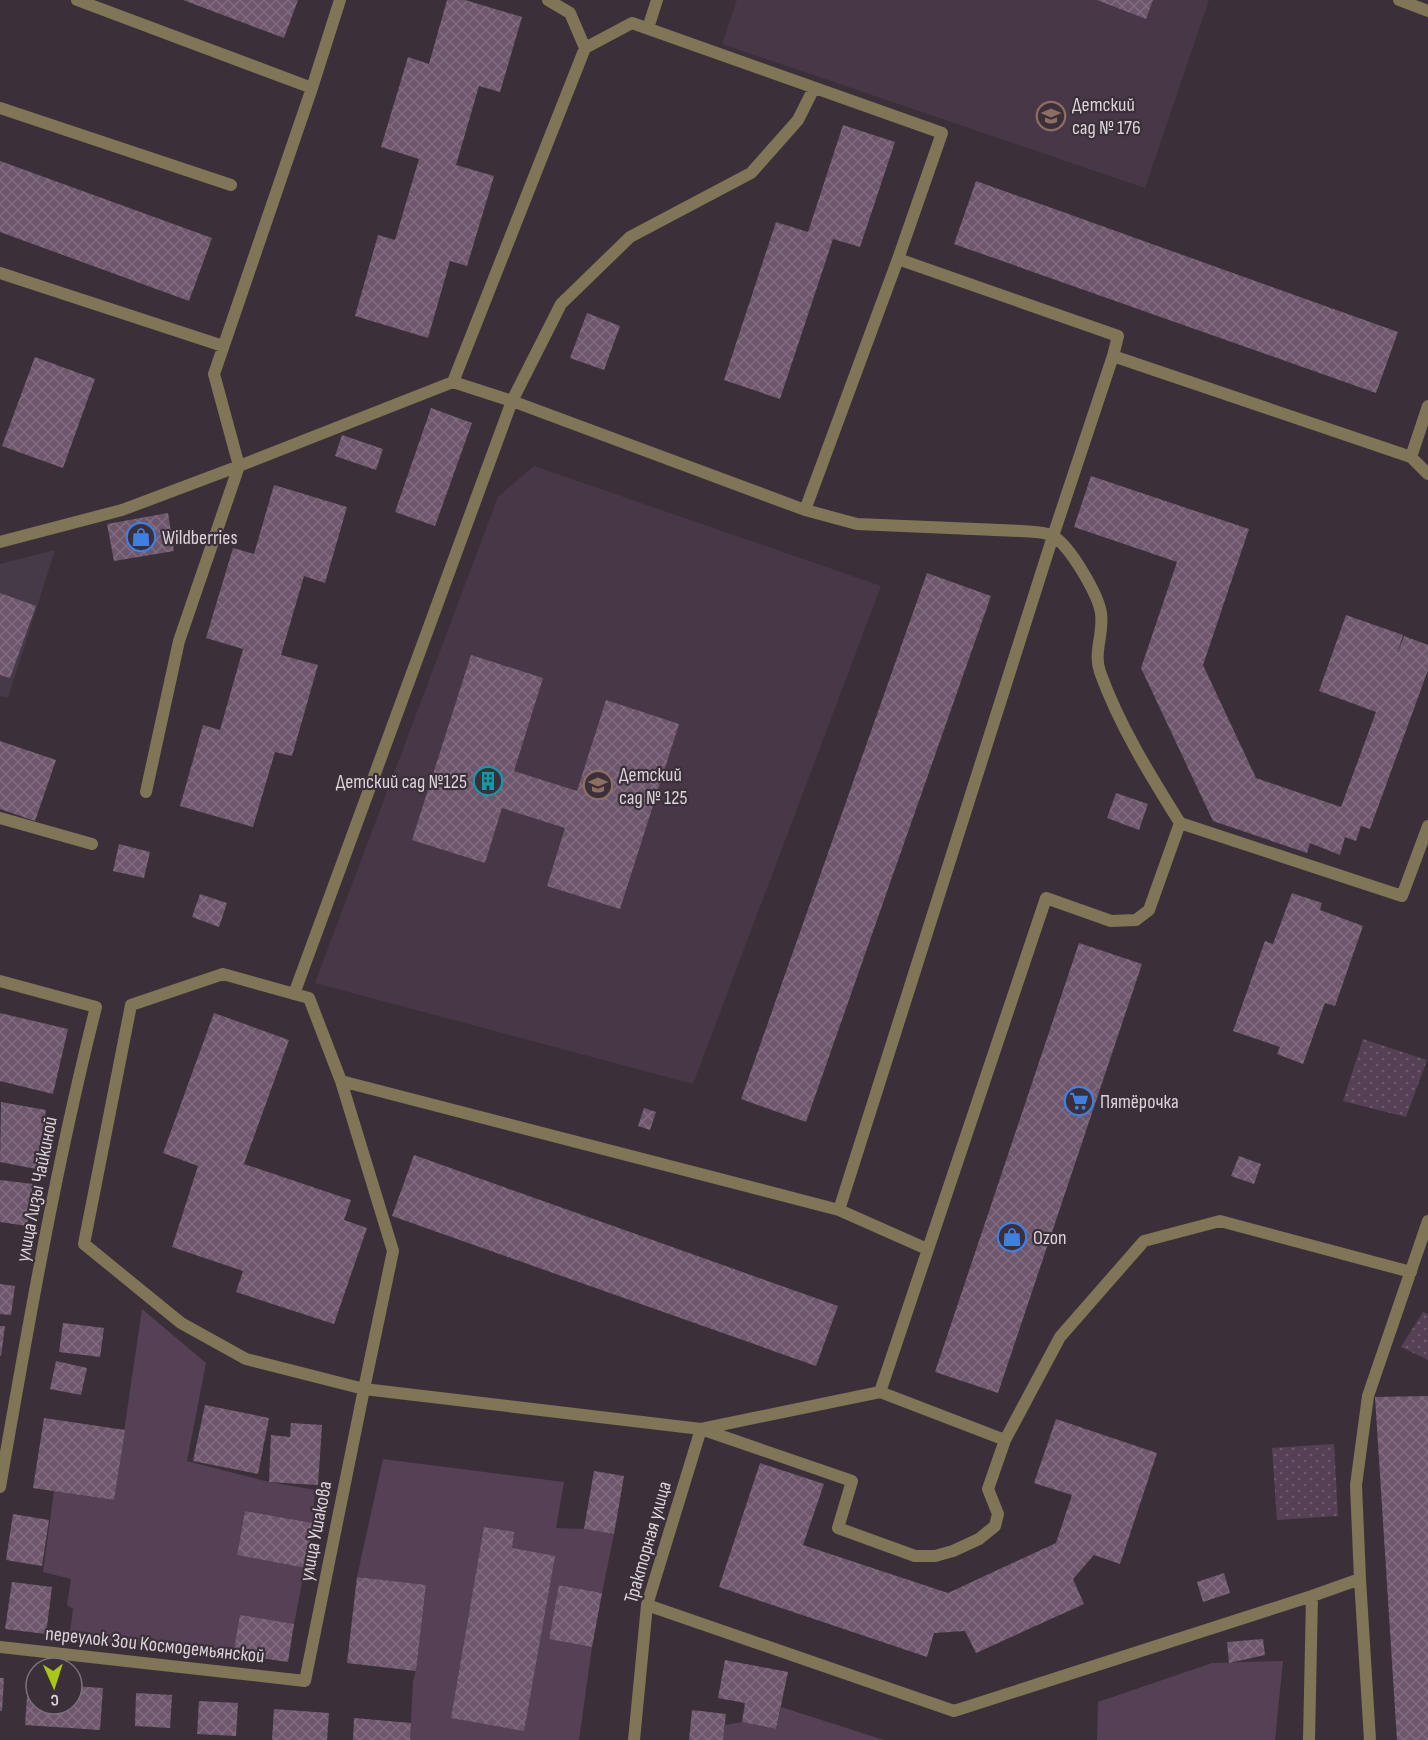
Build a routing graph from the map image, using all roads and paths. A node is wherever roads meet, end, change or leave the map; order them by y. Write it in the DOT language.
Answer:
graph roads {
  1 [pos="77,0"];
  2 [pos="340,0"];
  3 [pos="548,0"];
  4 [pos="657,0"];
  5 [pos="1399,0"];
  6 [pos="1428,11"];
  7 [pos="648,28"];
  8 [pos="585,48"];
  9 [pos="312,88"];
  10 [pos="814,88"];
  11 [pos="0,108"];
  12 [pos="231,185"];
  13 [pos="898,259"];
  14 [pos="0,273"];
  15 [pos="223,346"];
  16 [pos="1113,356"];
  17 [pos="453,382"];
  18 [pos="512,401"];
  19 [pos="1428,406"];
  20 [pos="1411,456"];
  21 [pos="239,466"];
  22 [pos="1428,474"];
  23 [pos="805,510"];
  24 [pos="1053,537"];
  25 [pos="0,542"];
  26 [pos="146,792"];
  27 [pos="0,818"];
  28 [pos="1180,823"];
  29 [pos="1428,826"];
  30 [pos="92,844"];
  31 [pos="0,981"];
  32 [pos="294,994"];
  33 [pos="341,1081"];
  34 [pos="839,1210"];
  35 [pos="1428,1221"];
  36 [pos="927,1249"];
  37 [pos="1423,1252"];
  38 [pos="1411,1272"];
  39 [pos="364,1389"];
  40 [pos="880,1392"];
  41 [pos="701,1429"];
  42 [pos="1005,1440"];
  43 [pos="0,1487"];
  44 [pos="1360,1578"];
  45 [pos="1312,1596"];
  46 [pos="647,1605"];
  47 [pos="0,1647"];
  48 [pos="305,1681"];
  49 [pos="634,1740"];
  50 [pos="1309,1740"];
  51 [pos="1370,1740"];
  1 -- 9 [label="street"];
  2 -- 9 [label="street"];
  3 -- 8 [label="street"];
  4 -- 7 [label="street"];
  5 -- 6 [label="street"];
  7 -- 8 [label="street"];
  7 -- 10 [label="street"];
  8 -- 17 [label="street"];
  9 -- 15 [label="street"];
  10 -- 13 [label="street"];
  10 -- 18 [label="street"];
  11 -- 12 [label="street"];
  13 -- 16 [label="street"];
  13 -- 23 [label="street"];
  14 -- 15 [label="street"];
  15 -- 21 [label="street"];
  16 -- 20 [label="street"];
  16 -- 24 [label="street"];
  17 -- 18 [label="street"];
  17 -- 21 [label="street"];
  18 -- 23 [label="street"];
  18 -- 32 [label="street"];
  19 -- 20 [label="street"];
  20 -- 22 [label="street"];
  21 -- 25 [label="street"];
  21 -- 26 [label="street"];
  23 -- 24 [label="street"];
  24 -- 28 [label="street"];
  24 -- 34 [label="street"];
  27 -- 30 [label="street"];
  28 -- 29 [label="street"];
  28 -- 36 [label="street"];
  31 -- 43 [label="street, улица Лизы Чайкиной"];
  32 -- 33 [label="street, улица Ушакова"];
  32 -- 39 [label="street"];
  33 -- 34 [label="street"];
  33 -- 39 [label="street, улица Ушакова"];
  34 -- 36 [label="street"];
  35 -- 37 [label="street"];
  36 -- 40 [label="street"];
  37 -- 38 [label="street"];
  38 -- 42 [label="street"];
  38 -- 44 [label="street"];
  39 -- 41 [label="street"];
  39 -- 48 [label="street, улица Ушакова"];
  40 -- 41 [label="street"];
  40 -- 42 [label="street"];
  41 -- 42 [label="street"];
  41 -- 46 [label="street, Тракторная улица"];
  44 -- 45 [label="street"];
  44 -- 51 [label="street"];
  45 -- 46 [label="street"];
  45 -- 50 [label="street"];
  46 -- 49 [label="street, Тракторная улица"];
  47 -- 48 [label="street, переулок Зои Космодемьянской"];
}
